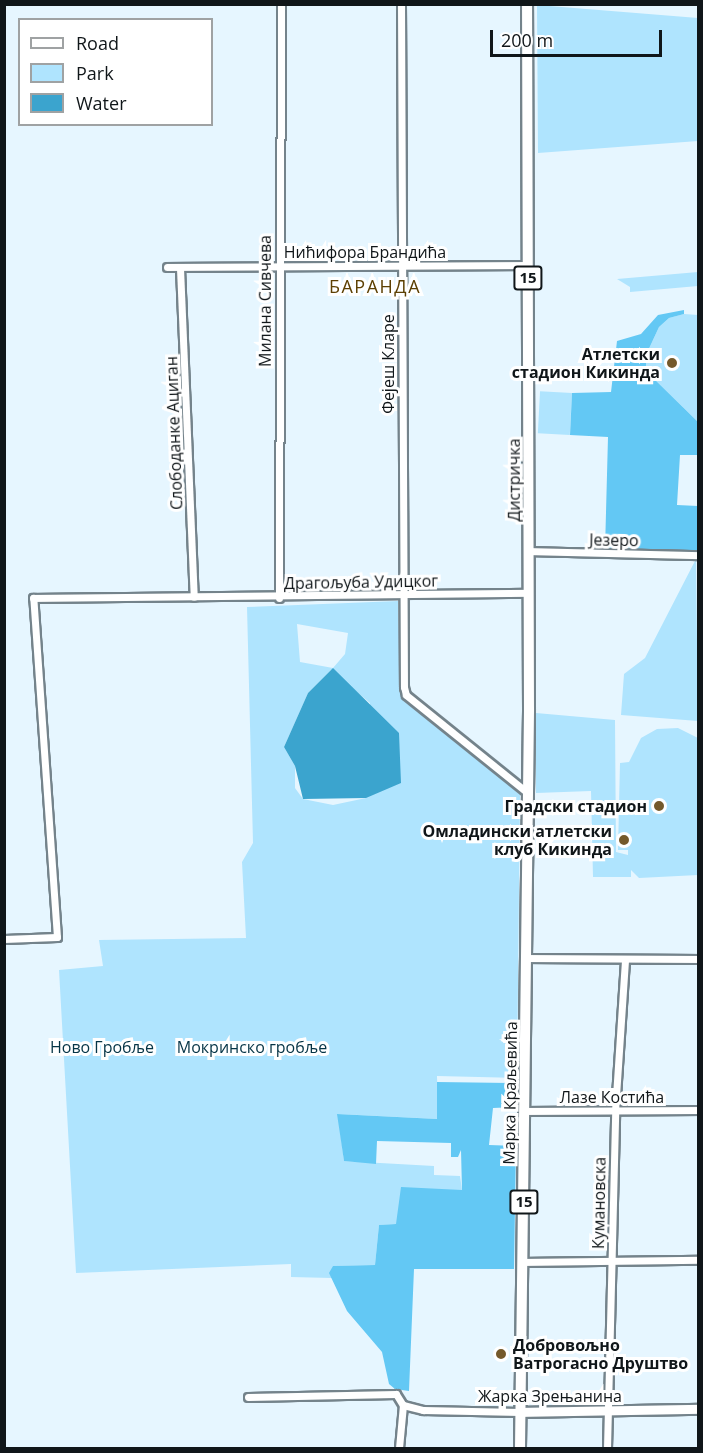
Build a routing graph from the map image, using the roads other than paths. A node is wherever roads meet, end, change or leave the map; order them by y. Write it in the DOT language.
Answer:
graph roads {
  1 [pos="281,4"];
  2 [pos="401,4"];
  3 [pos="527,4"];
  4 [pos="279,265"];
  5 [pos="402,265"];
  6 [pos="528,265"];
  7 [pos="167,267"];
  8 [pos="180,268"];
  9 [pos="529,551"];
  10 [pos="699,555"];
  11 [pos="529,593"];
  12 [pos="402,595"];
  13 [pos="194,597"];
  14 [pos="279,598"];
  15 [pos="528,793"];
  16 [pos="4,939"];
  17 [pos="526,956"];
  18 [pos="625,959"];
  19 [pos="699,959"];
  20 [pos="699,1110"];
  21 [pos="525,1111"];
  22 [pos="615,1111"];
  23 [pos="699,1260"];
  24 [pos="611,1261"];
  25 [pos="523,1262"];
  26 [pos="248,1397"];
  27 [pos="403,1405"];
  28 [pos="699,1409"];
  29 [pos="608,1411"];
  30 [pos="520,1412"];
  31 [pos="399,1449"];
  32 [pos="520,1449"];
  33 [pos="607,1449"];
  1 -- 4 [label="street, Милана Сивчева"];
  2 -- 5 [label="street, Фејеш Кларе"];
  3 -- 6 [label="main road, Дистричка / 15"];
  4 -- 5 [label="street, Нићифора Брандића"];
  4 -- 8 [label="street, Нићифора Брандића"];
  4 -- 14 [label="street, Милана Сивчева"];
  5 -- 6 [label="street, Нићифора Брандића"];
  5 -- 12 [label="street, Фејеш Кларе"];
  6 -- 9 [label="main road, Дистричка / 15"];
  7 -- 8 [label="street, Нићифора Брандића"];
  8 -- 13 [label="street, Слободанке Ациган"];
  9 -- 10 [label="street, Језеро"];
  9 -- 11 [label="main road, Дистричка / 15"];
  11 -- 12 [label="street, Драгољуба Удицког"];
  11 -- 15 [label="main road, Дистричка / 15"];
  12 -- 14 [label="street, Драгољуба Удицког"];
  12 -- 15 [label="street, Фејеш Кларе"];
  13 -- 14 [label="street, Драгољуба Удицког"];
  13 -- 16 [label="street, Драгољуба Удицког"];
  15 -- 17 [label="main road, Дистричка / 15"];
  17 -- 18 [label="street"];
  17 -- 21 [label="main road, Марка Краљевића / 15"];
  18 -- 19 [label="street"];
  18 -- 22 [label="street, Кумановска"];
  20 -- 22 [label="street, Лазе Костића"];
  21 -- 22 [label="street, Лазе Костића"];
  21 -- 25 [label="main road, Марка Краљевића / 15"];
  22 -- 24 [label="street, Кумановска"];
  23 -- 24 [label="street"];
  24 -- 25 [label="street"];
  24 -- 29 [label="street, Кумановска"];
  25 -- 30 [label="main road, Марка Краљевића / 15"];
  26 -- 27 [label="street, Жарка Зрењанина"];
  27 -- 30 [label="street, Жарка Зрењанина"];
  27 -- 31 [label="street"];
  28 -- 29 [label="street, Жарка Зрењанина"];
  29 -- 30 [label="street, Жарка Зрењанина"];
  29 -- 33 [label="street, Кумановска"];
  30 -- 32 [label="main road, Марка Краљевића / 15"];
}
